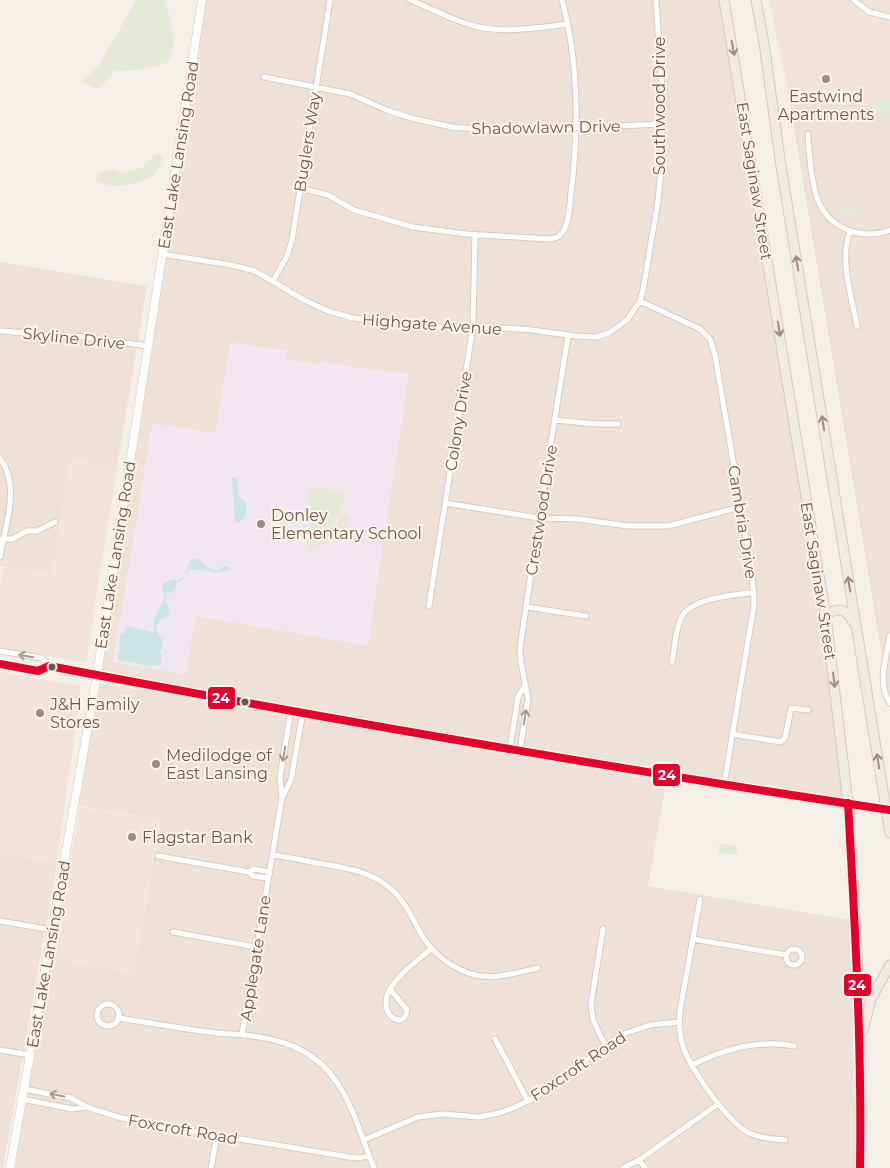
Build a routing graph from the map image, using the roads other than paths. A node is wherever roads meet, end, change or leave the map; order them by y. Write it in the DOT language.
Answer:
graph roads {
  1 [pos="202,0"];
  2 [pos="330,0"];
  3 [pos="410,0"];
  4 [pos="562,0"];
  5 [pos="656,0"];
  6 [pos="724,0"];
  7 [pos="756,0"];
  8 [pos="854,0"];
  9 [pos="890,18"];
  10 [pos="568,24"];
  11 [pos="264,77"];
  12 [pos="316,87"];
  13 [pos="662,124"];
  14 [pos="576,128"];
  15 [pos="808,134"];
  16 [pos="300,188"];
  17 [pos="890,230"];
  18 [pos="850,232"];
  19 [pos="475,235"];
  20 [pos="162,254"];
  21 [pos="274,281"];
  22 [pos="640,301"];
  23 [pos="473,326"];
  24 [pos="858,326"];
  25 [pos="0,330"];
  26 [pos="568,336"];
  27 [pos="148,346"];
  28 [pos="555,420"];
  29 [pos="618,424"];
  30 [pos="0,458"];
  31 [pos="445,503"];
  32 [pos="740,507"];
  33 [pos="539,518"];
  34 [pos="55,522"];
  35 [pos="2,539"];
  36 [pos="0,557"];
  37 [pos="754,592"];
  38 [pos="429,606"];
  39 [pos="526,607"];
  40 [pos="586,616"];
  41 [pos="826,617"];
  42 [pos="855,625"];
  43 [pos="890,636"];
  44 [pos="0,651"];
  45 [pos="672,662"];
  46 [pos="0,664"];
  47 [pos="49,666"];
  48 [pos="96,674"];
  49 [pos="525,685"];
  50 [pos="890,703"];
  51 [pos="291,710"];
  52 [pos="808,710"];
  53 [pos="303,712"];
  54 [pos="732,734"];
  55 [pos="510,748"];
  56 [pos="520,750"];
  57 [pos="724,785"];
  58 [pos="282,798"];
  59 [pos="848,803"];
  60 [pos="888,810"];
  61 [pos="890,833"];
  62 [pos="272,855"];
  63 [pos="158,856"];
  64 [pos="249,872"];
  65 [pos="269,872"];
  66 [pos="268,878"];
  67 [pos="700,899"];
  68 [pos="0,921"];
  69 [pos="603,929"];
  70 [pos="52,930"];
  71 [pos="173,932"];
  72 [pos="693,940"];
  73 [pos="256,947"];
  74 [pos="431,949"];
  75 [pos="786,955"];
  76 [pos="890,965"];
  77 [pos="538,968"];
  78 [pos="390,989"];
  79 [pos="118,1018"];
  80 [pos="679,1022"];
  81 [pos="242,1034"];
  82 [pos="495,1039"];
  83 [pos="605,1045"];
  84 [pos="794,1046"];
  85 [pos="0,1050"];
  86 [pos="860,1054"];
  87 [pos="30,1055"];
  88 [pos="692,1066"];
  89 [pos="24,1089"];
  90 [pos="22,1100"];
  91 [pos="528,1101"];
  92 [pos="718,1104"];
  93 [pos="87,1107"];
  94 [pos="217,1135"];
  95 [pos="364,1140"];
  96 [pos="785,1140"];
  97 [pos="369,1155"];
  98 [pos="639,1160"];
  99 [pos="10,1168"];
  100 [pos="211,1168"];
  101 [pos="374,1168"];
  102 [pos="623,1168"];
  103 [pos="644,1168"];
  104 [pos="860,1168"];
  1 -- 20 [label="main road, East Lake Lansing Road"];
  2 -- 12 [label="street, Buglers Way"];
  3 -- 10 [label="street"];
  4 -- 10 [label="street"];
  5 -- 13 [label="street, Southwood Drive"];
  6 -- 41 [label="main road, East Saginaw Street, one-way"];
  42 -- 7 [label="main road, East Saginaw Street, one-way"];
  8 -- 9 [label="street"];
  10 -- 14 [label="street"];
  11 -- 12 [label="street, Shadowlawn Drive"];
  12 -- 14 [label="street, Shadowlawn Drive"];
  12 -- 16 [label="street, Buglers Way"];
  13 -- 14 [label="street, Shadowlawn Drive"];
  13 -- 22 [label="street, Southwood Drive"];
  14 -- 19 [label="street"];
  15 -- 18 [label="street"];
  16 -- 19 [label="street"];
  16 -- 21 [label="street, Buglers Way"];
  17 -- 18 [label="street"];
  18 -- 24 [label="street"];
  19 -- 23 [label="street, Colony Drive"];
  20 -- 21 [label="street, Highgate Avenue"];
  20 -- 27 [label="main road, East Lake Lansing Road"];
  21 -- 23 [label="street, Highgate Avenue"];
  22 -- 26 [label="street, Highgate Avenue"];
  22 -- 32 [label="street, Cambria Drive"];
  23 -- 26 [label="street, Highgate Avenue"];
  23 -- 31 [label="street, Colony Drive"];
  25 -- 27 [label="street, Skyline Drive"];
  26 -- 28 [label="street, Crestwood Drive"];
  27 -- 48 [label="main road, East Lake Lansing Road"];
  28 -- 29 [label="street"];
  28 -- 33 [label="street, Crestwood Drive"];
  30 -- 35 [label="street"];
  31 -- 33 [label="street"];
  31 -- 38 [label="street, Colony Drive"];
  32 -- 33 [label="street"];
  32 -- 37 [label="street, Cambria Drive"];
  33 -- 39 [label="street, Crestwood Drive"];
  34 -- 35 [label="street"];
  35 -- 36 [label="street"];
  37 -- 45 [label="street"];
  37 -- 54 [label="street, Cambria Drive"];
  39 -- 40 [label="street"];
  39 -- 49 [label="street, Crestwood Drive"];
  41 -- 42 [label="main road"];
  41 -- 59 [label="main road, East Saginaw Street, one-way"];
  60 -- 42 [label="main road, East Saginaw Street, one-way"];
  43 -- 50 [label="street"];
  47 -- 44 [label="street, one-way"];
  46 -- 47 [label="street"];
  47 -- 48 [label="street"];
  48 -- 51 [label="main road"];
  48 -- 70 [label="main road, East Lake Lansing Road"];
  49 -- 55 [label="street"];
  56 -- 49 [label="street, Crestwood Drive, one-way"];
  51 -- 53 [label="main road"];
  51 -- 58 [label="street, Applegate Lane, one-way"];
  52 -- 54 [label="street"];
  53 -- 55 [label="main road"];
  53 -- 58 [label="street, Applegate Lane"];
  54 -- 57 [label="street, Cambria Drive"];
  55 -- 56 [label="main road"];
  56 -- 57 [label="main road"];
  57 -- 59 [label="main road"];
  58 -- 62 [label="street, Applegate Lane"];
  59 -- 60 [label="main road"];
  59 -- 86 [label="main road, East Saginaw Street"];
  60 -- 61 [label="main road, East Saginaw Street"];
  62 -- 65 [label="street, Applegate Lane"];
  62 -- 74 [label="street"];
  63 -- 64 [label="street"];
  64 -- 65 [label="street"];
  64 -- 66 [label="street"];
  65 -- 66 [label="street, Applegate Lane"];
  66 -- 73 [label="street, Applegate Lane"];
  67 -- 72 [label="street"];
  68 -- 70 [label="street"];
  69 -- 83 [label="street"];
  70 -- 87 [label="main road, East Lake Lansing Road"];
  71 -- 73 [label="street"];
  72 -- 75 [label="street"];
  72 -- 80 [label="street"];
  73 -- 81 [label="street, Applegate Lane"];
  74 -- 77 [label="street"];
  74 -- 78 [label="street"];
  76 -- 86 [label="main road"];
  78 -- 78 [label="street"];
  79 -- 79 [label="street"];
  79 -- 81 [label="street"];
  80 -- 83 [label="street, Foxcroft Road"];
  80 -- 88 [label="street"];
  81 -- 95 [label="street, Applegate Lane"];
  82 -- 91 [label="street"];
  83 -- 91 [label="street, Foxcroft Road"];
  84 -- 88 [label="street"];
  85 -- 87 [label="street"];
  86 -- 104 [label="main road, East Saginaw Street"];
  87 -- 89 [label="main road, East Lake Lansing Road"];
  88 -- 92 [label="street"];
  89 -- 90 [label="main road, East Lake Lansing Road"];
  93 -- 89 [label="street, Foxcroft Road, one-way"];
  90 -- 93 [label="street, Foxcroft Road"];
  90 -- 99 [label="main road, East Lake Lansing Road"];
  91 -- 95 [label="street, Foxcroft Road"];
  92 -- 96 [label="street"];
  92 -- 98 [label="street"];
  93 -- 94 [label="street, Foxcroft Road"];
  94 -- 97 [label="street, Foxcroft Road"];
  94 -- 100 [label="street"];
  95 -- 97 [label="street, Applegate Lane"];
  97 -- 101 [label="street, Applegate Lane"];
  98 -- 102 [label="street"];
  98 -- 103 [label="street"];
}
